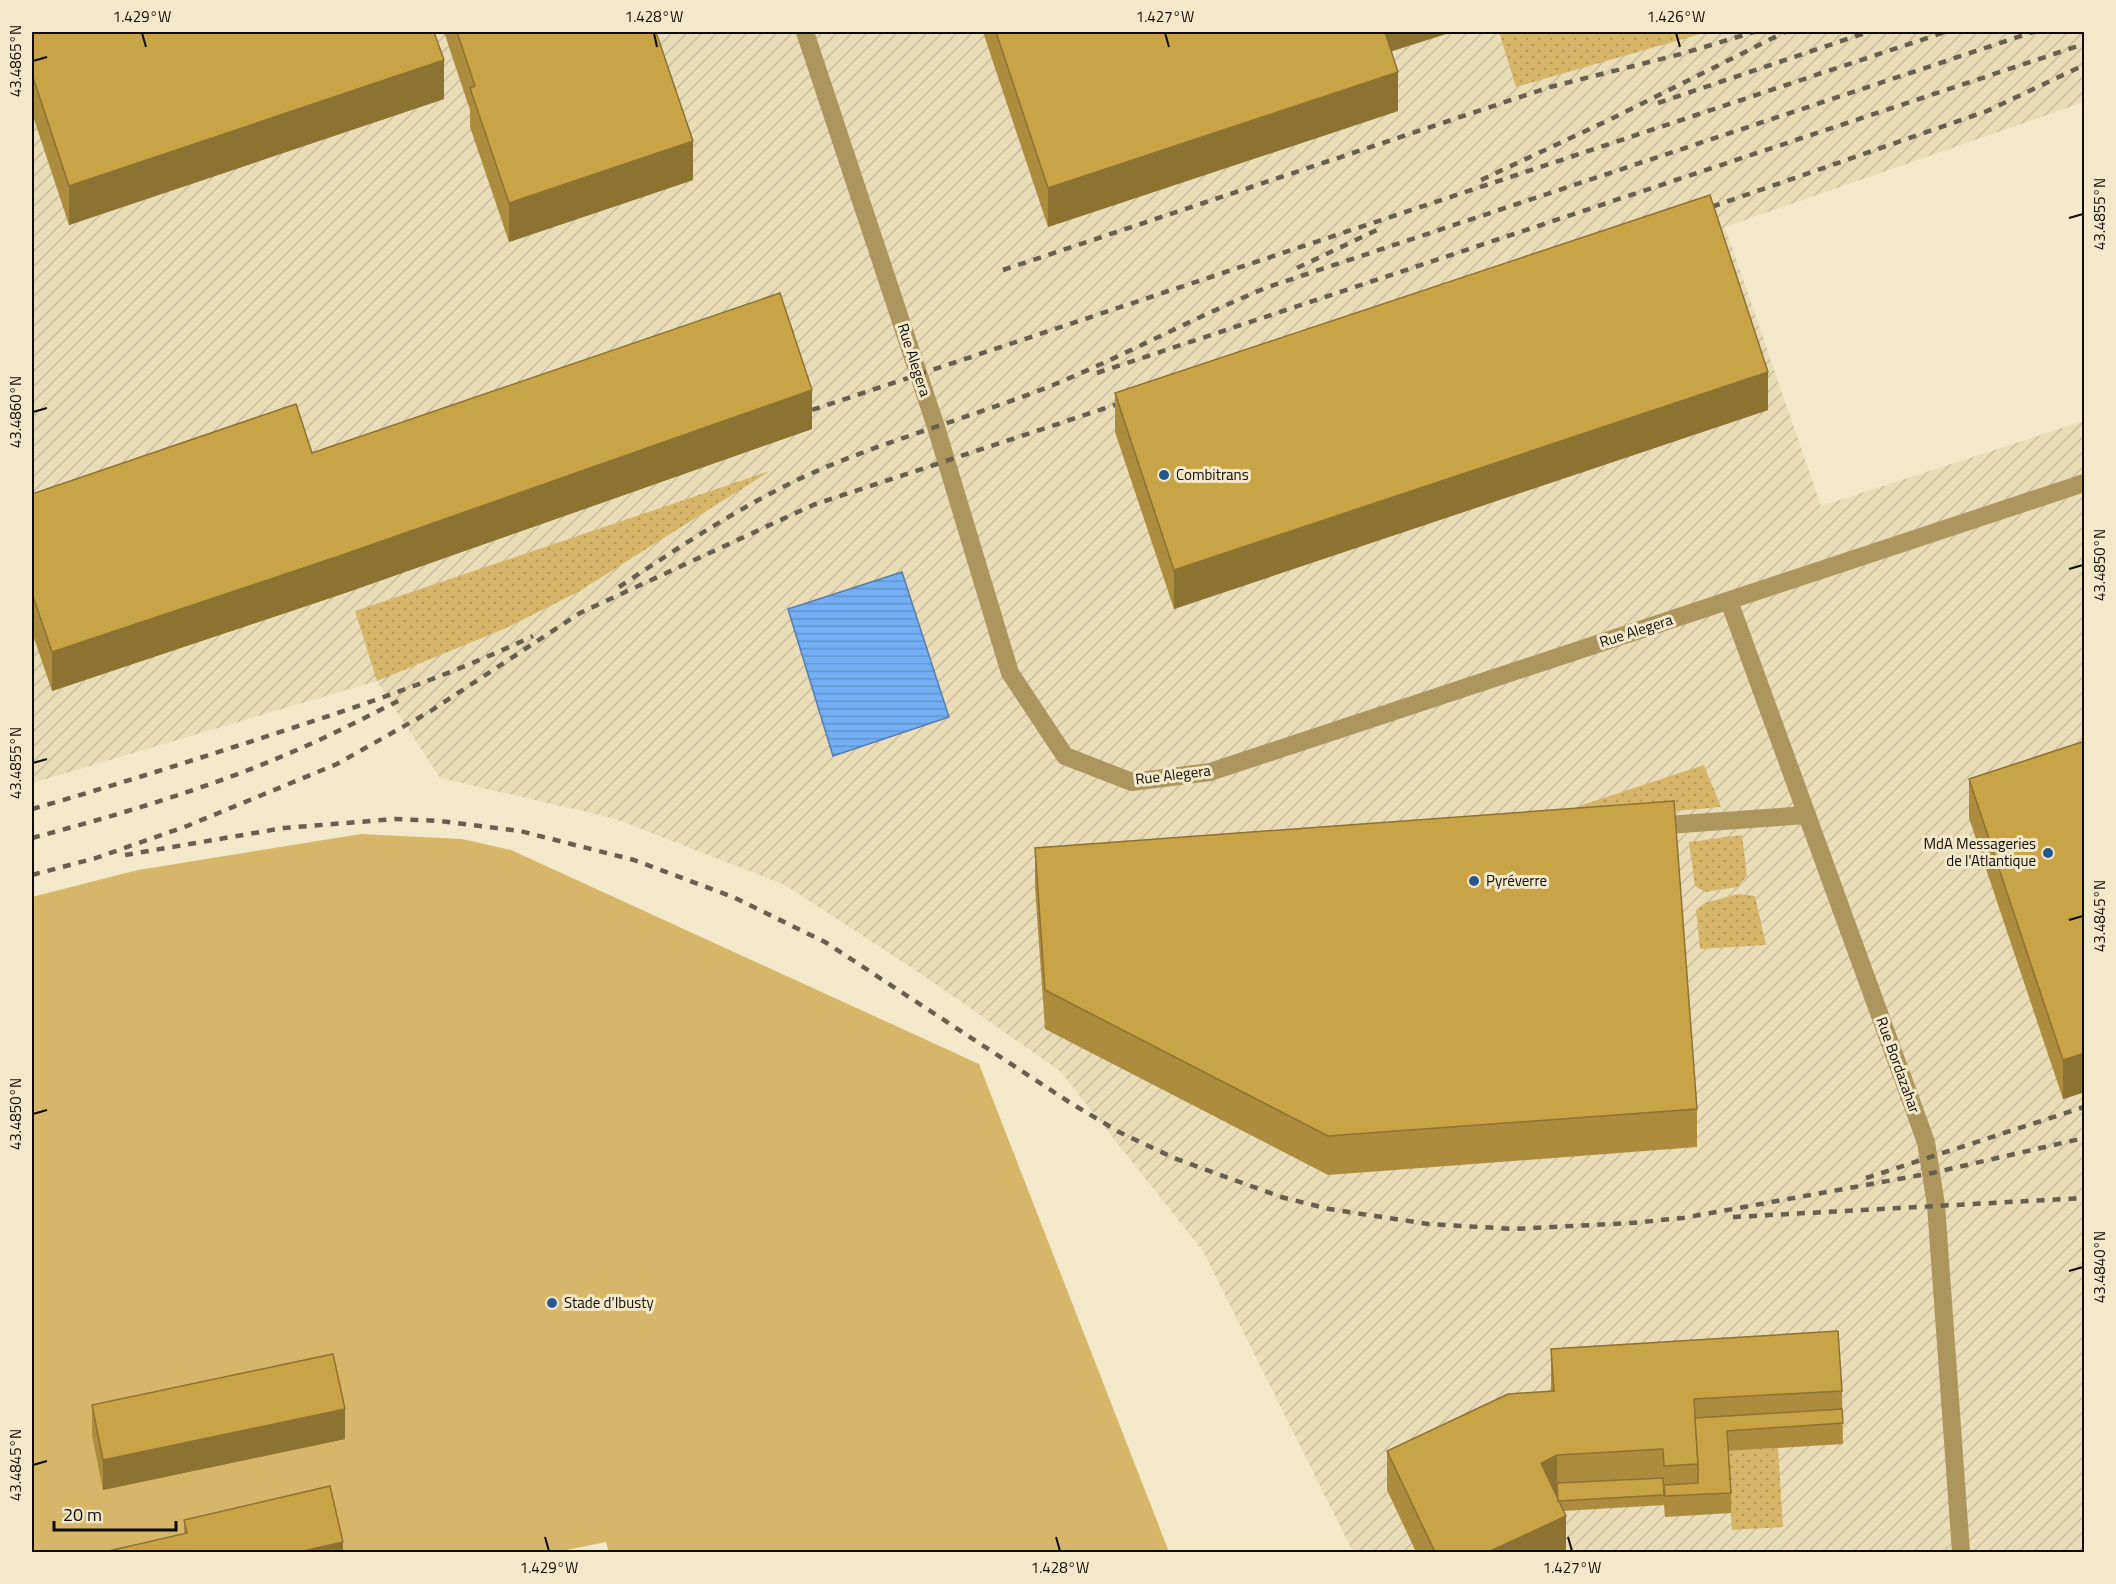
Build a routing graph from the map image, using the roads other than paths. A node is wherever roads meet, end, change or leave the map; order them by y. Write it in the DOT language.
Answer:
graph roads {
  1 [pos="805,32"];
  2 [pos="2085,483"];
  3 [pos="1729,601"];
  4 [pos="1807,815"];
  5 [pos="1635,827"];
  6 [pos="1961,1552"];
  1 -- 3 [label="street, Rue Alegera"];
  2 -- 3 [label="street, Rue Alegera"];
  3 -- 4 [label="street, Rue Bordazahar"];
  4 -- 5 [label="street"];
  4 -- 6 [label="street, Rue Bordazahar"];
}
